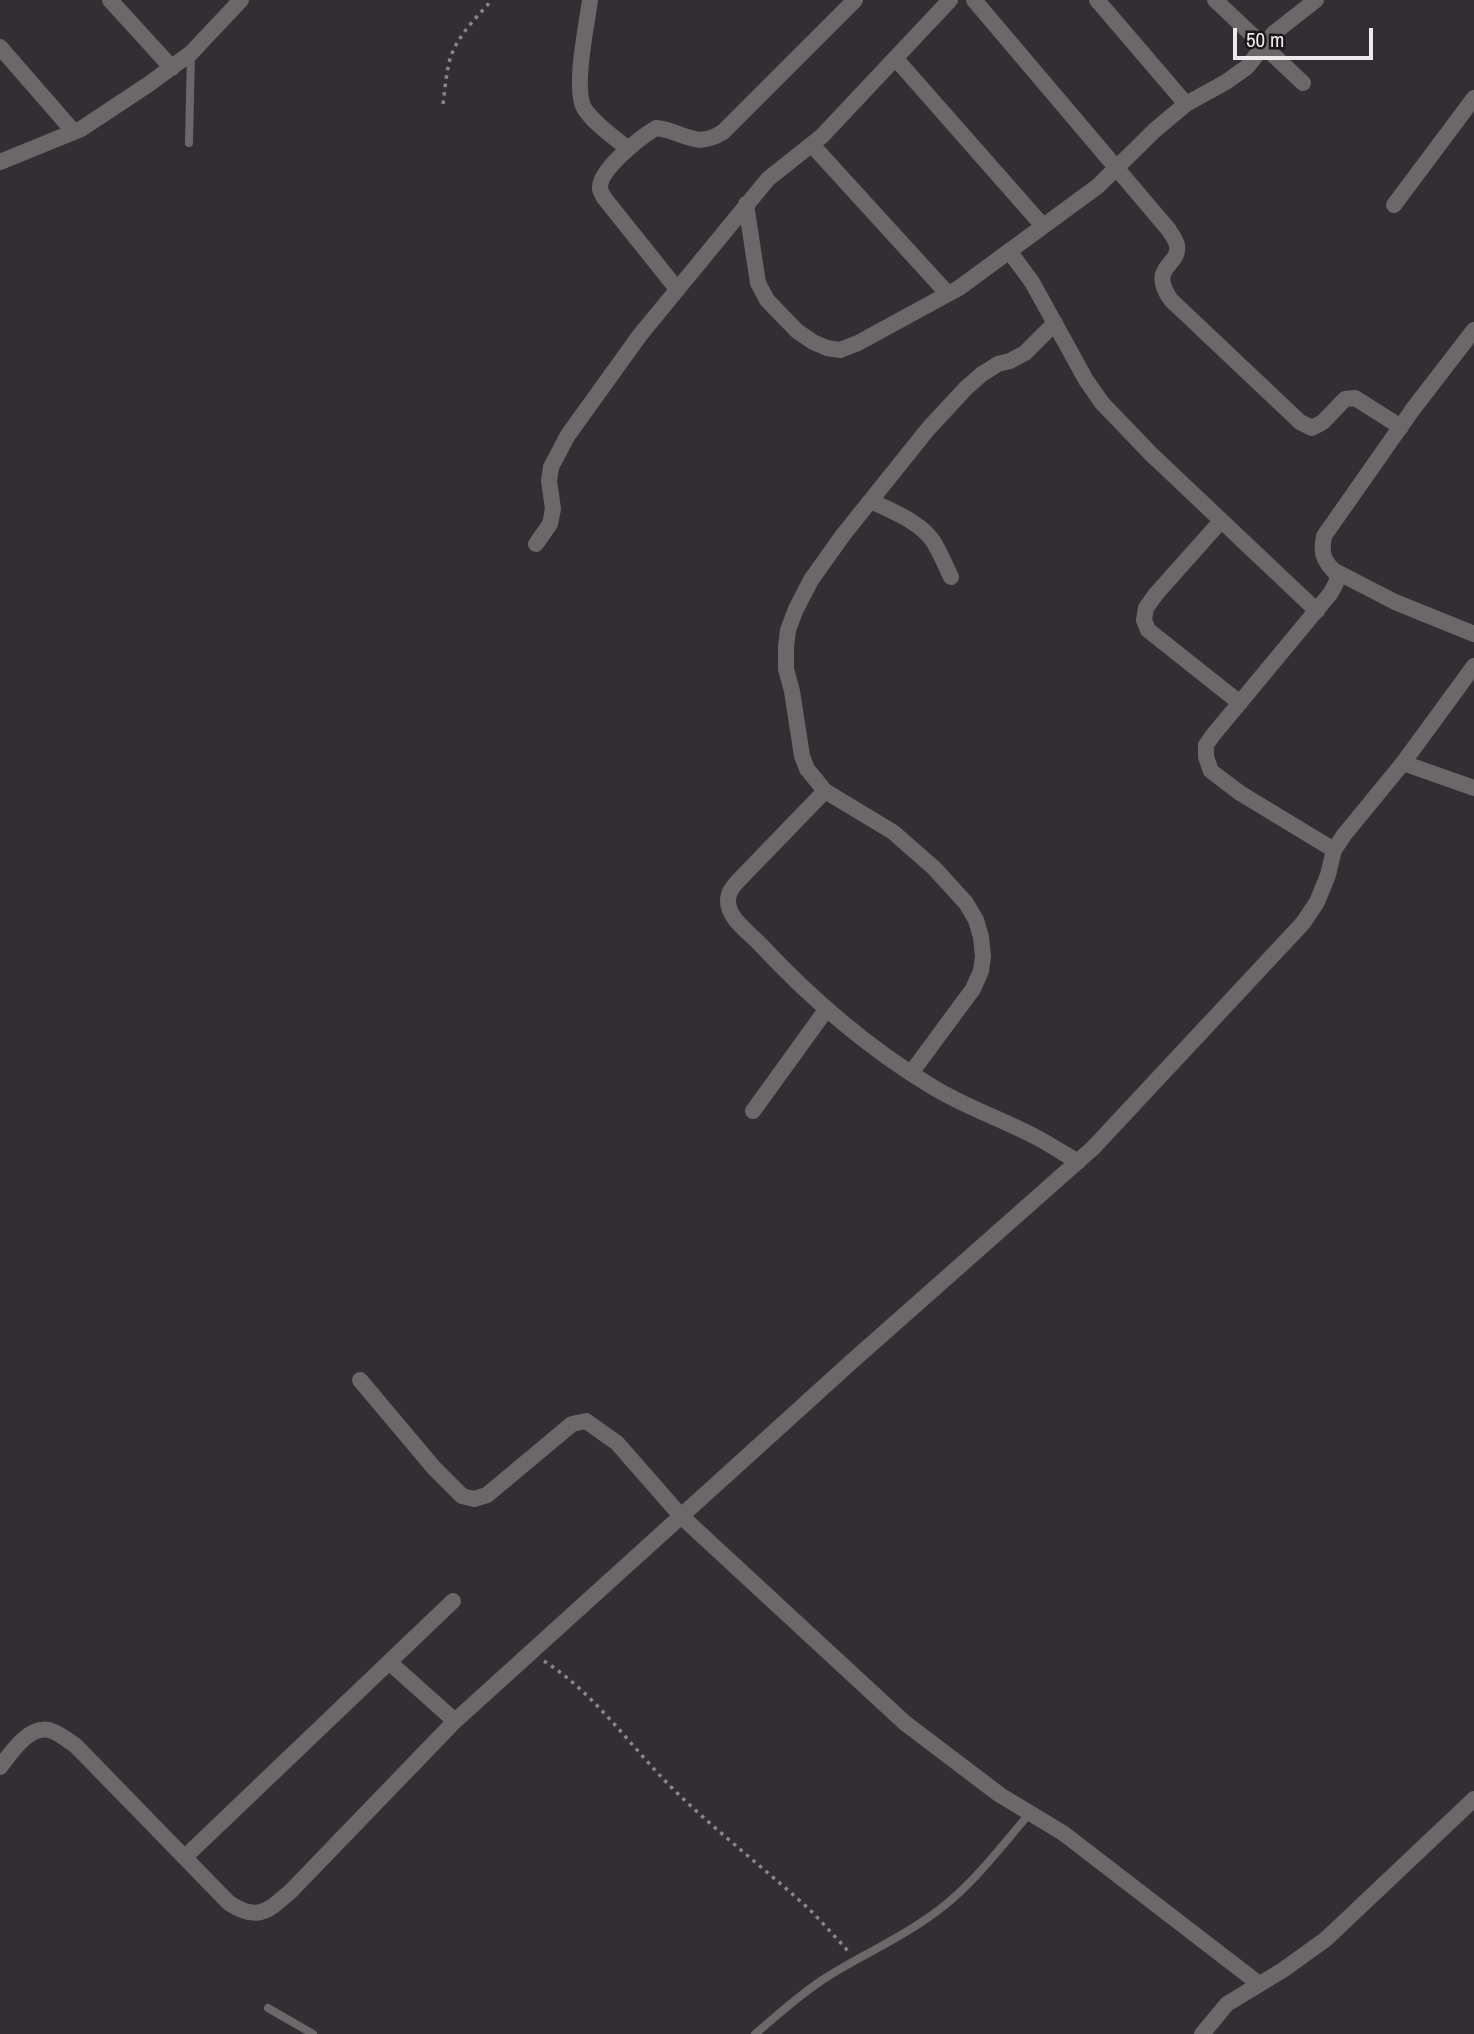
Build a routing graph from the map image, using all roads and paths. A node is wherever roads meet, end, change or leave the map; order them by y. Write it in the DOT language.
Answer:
graph roads {
  1 [pos="110,0"];
  2 [pos="241,0"];
  3 [pos="492,0"];
  4 [pos="590,0"];
  5 [pos="855,0"];
  6 [pos="950,0"];
  7 [pos="974,0"];
  8 [pos="1097,0"];
  9 [pos="1215,0"];
  10 [pos="1316,0"];
  11 [pos="0,47"];
  12 [pos="1264,47"];
  13 [pos="191,53"];
  14 [pos="896,59"];
  15 [pos="172,68"];
  16 [pos="1303,83"];
  17 [pos="1474,98"];
  18 [pos="1186,103"];
  19 [pos="443,104"];
  20 [pos="74,132"];
  21 [pos="189,143"];
  22 [pos="812,145"];
  23 [pos="628,149"];
  24 [pos="0,162"];
  25 [pos="1116,168"];
  26 [pos="746,204"];
  27 [pos="1394,205"];
  28 [pos="1043,226"];
  29 [pos="1009,251"];
  30 [pos="677,289"];
  31 [pos="948,294"];
  32 [pos="1055,323"];
  33 [pos="1474,330"];
  34 [pos="1401,427"];
  35 [pos="871,501"];
  36 [pos="1222,521"];
  37 [pos="536,544"];
  38 [pos="1337,572"];
  39 [pos="951,577"];
  40 [pos="1317,611"];
  41 [pos="1474,634"];
  42 [pos="1474,666"];
  43 [pos="1240,703"];
  44 [pos="1403,763"];
  45 [pos="1474,788"];
  46 [pos="825,791"];
  47 [pos="1334,850"];
  48 [pos="826,1010"];
  49 [pos="911,1073"];
  50 [pos="753,1111"];
  51 [pos="1078,1161"];
  52 [pos="360,1380"];
  53 [pos="681,1516"];
  54 [pos="453,1601"];
  55 [pos="530,1652"];
  56 [pos="389,1662"];
  57 [pos="455,1721"];
  58 [pos="0,1767"];
  59 [pos="1474,1799"];
  60 [pos="1030,1813"];
  61 [pos="185,1857"];
  62 [pos="857,1960"];
  63 [pos="1258,1983"];
  64 [pos="268,2008"];
  65 [pos="313,2034"];
  66 [pos="755,2034"];
  67 [pos="1202,2034"];
  1 -- 15 [label="street"];
  2 -- 13 [label="street"];
  3 -- 19 [label="path"];
  4 -- 23 [label="street"];
  5 -- 23 [label="street"];
  6 -- 14 [label="street"];
  7 -- 25 [label="street"];
  8 -- 18 [label="street"];
  9 -- 12 [label="street"];
  10 -- 12 [label="street"];
  11 -- 20 [label="street"];
  12 -- 16 [label="street"];
  12 -- 18 [label="street"];
  13 -- 15 [label="street"];
  13 -- 21 [label="lane"];
  14 -- 22 [label="street"];
  14 -- 28 [label="street"];
  15 -- 20 [label="street"];
  17 -- 27 [label="street"];
  18 -- 25 [label="street"];
  20 -- 24 [label="street"];
  22 -- 26 [label="street"];
  22 -- 31 [label="street"];
  23 -- 30 [label="street"];
  25 -- 28 [label="street"];
  25 -- 34 [label="street"];
  26 -- 30 [label="street"];
  26 -- 31 [label="street"];
  28 -- 29 [label="street"];
  29 -- 31 [label="street"];
  29 -- 32 [label="street"];
  30 -- 37 [label="street"];
  32 -- 35 [label="street"];
  32 -- 36 [label="street"];
  33 -- 34 [label="street"];
  34 -- 38 [label="street"];
  35 -- 39 [label="street"];
  35 -- 46 [label="street"];
  36 -- 40 [label="street"];
  36 -- 43 [label="street"];
  38 -- 40 [label="street"];
  38 -- 41 [label="street"];
  40 -- 43 [label="street"];
  42 -- 44 [label="street"];
  43 -- 47 [label="street"];
  44 -- 45 [label="street"];
  44 -- 47 [label="street"];
  46 -- 48 [label="street"];
  46 -- 49 [label="street"];
  47 -- 51 [label="street"];
  48 -- 49 [label="street"];
  48 -- 50 [label="street"];
  49 -- 51 [label="street"];
  51 -- 53 [label="street"];
  52 -- 53 [label="street"];
  53 -- 55 [label="street"];
  53 -- 60 [label="street"];
  54 -- 56 [label="street"];
  55 -- 57 [label="street"];
  55 -- 62 [label="path"];
  56 -- 57 [label="street"];
  56 -- 61 [label="street"];
  57 -- 61 [label="street"];
  58 -- 61 [label="street"];
  59 -- 63 [label="street"];
  60 -- 62 [label="lane"];
  60 -- 63 [label="street"];
  62 -- 66 [label="lane"];
  63 -- 67 [label="street"];
  64 -- 65 [label="lane"];
}
